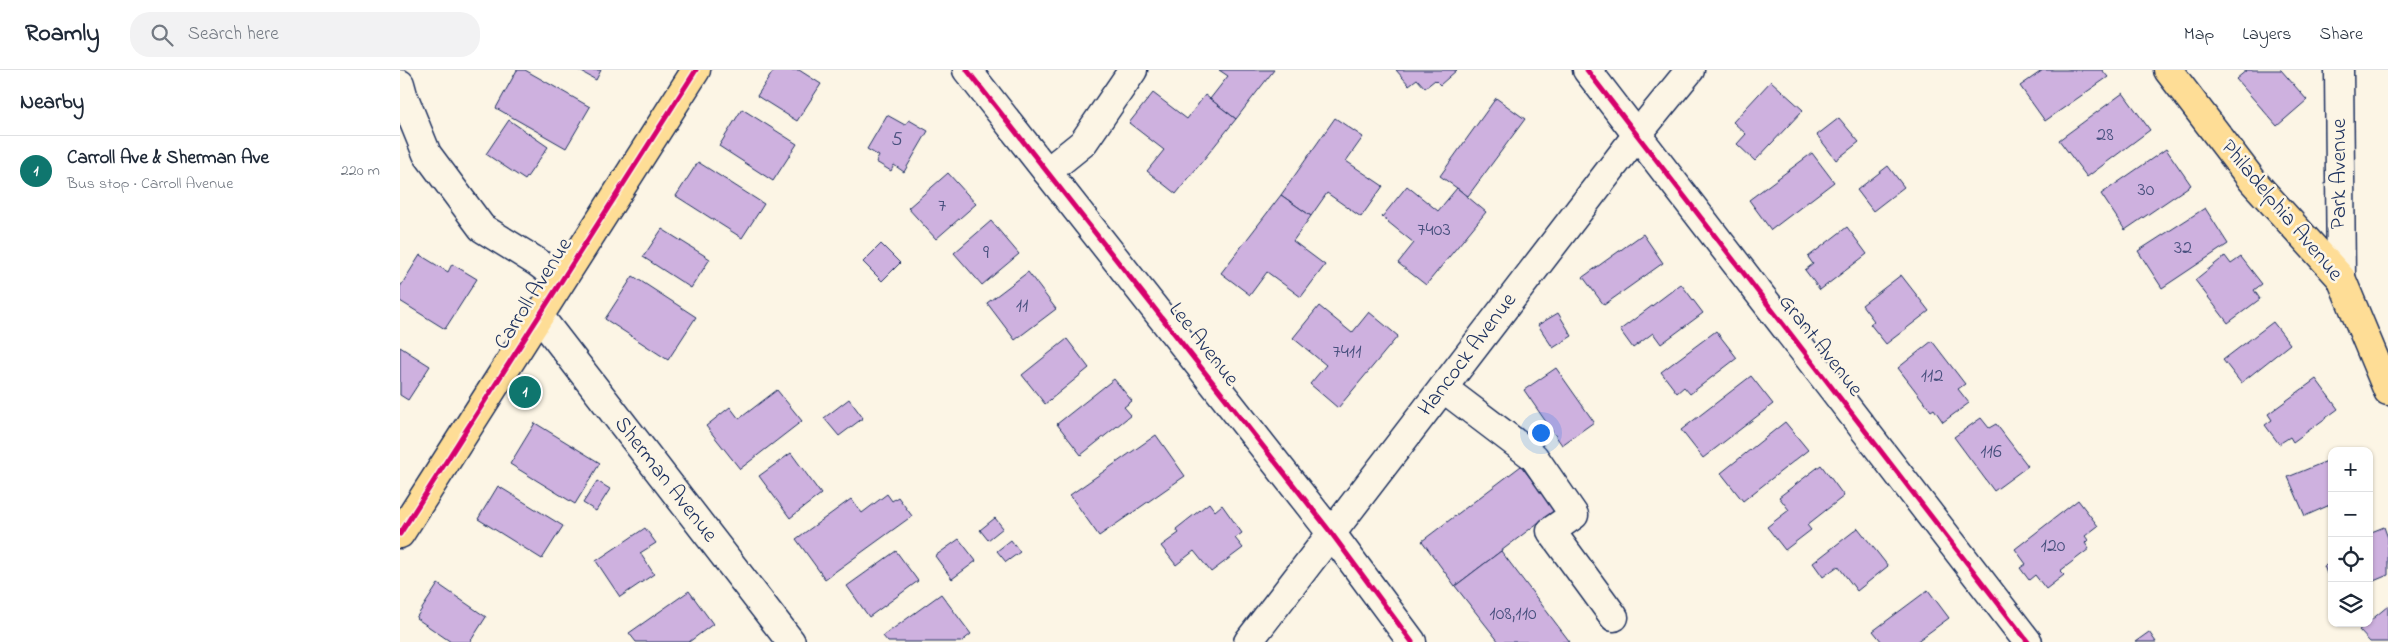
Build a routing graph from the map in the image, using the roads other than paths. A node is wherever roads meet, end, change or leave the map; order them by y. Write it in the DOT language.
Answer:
graph roads {
  1 [pos="696,70"];
  2 [pos="967,70"];
  3 [pos="1133,70"];
  4 [pos="1587,70"];
  5 [pos="1690,70"];
  6 [pos="2168,70"];
  7 [pos="2339,70"];
  8 [pos="401,91"];
  9 [pos="1637,135"];
  10 [pos="1047,172"];
  11 [pos="2341,278"];
  12 [pos="561,280"];
  13 [pos="540,317"];
  14 [pos="1443,388"];
  15 [pos="2388,391"];
  16 [pos="400,534"];
  17 [pos="1332,534"];
  18 [pos="1614,617"];
  19 [pos="791,642"];
  20 [pos="1248,642"];
  21 [pos="1412,642"];
  22 [pos="2028,642"];
  1 -- 12 [label="main road, Carroll Avenue"];
  2 -- 10 [label="street, Lee Avenue"];
  3 -- 10 [label="street"];
  4 -- 9 [label="street, Grant Avenue"];
  5 -- 9 [label="street, Hancock Avenue"];
  6 -- 11 [label="main road, Philadelphia Avenue"];
  7 -- 11 [label="street, Park Avenue"];
  8 -- 12 [label="street"];
  9 -- 14 [label="street, Hancock Avenue"];
  9 -- 22 [label="street, Grant Avenue"];
  10 -- 17 [label="street, Lee Avenue"];
  11 -- 15 [label="main road, Philadelphia Avenue"];
  12 -- 13 [label="main road, Carroll Avenue"];
  13 -- 16 [label="main road, Carroll Avenue"];
  13 -- 19 [label="street, Sherman Avenue"];
  14 -- 17 [label="street, Hancock Avenue"];
  14 -- 18 [label="street"];
  17 -- 20 [label="street, Hancock Avenue"];
  17 -- 21 [label="street, Lee Avenue"];
}
